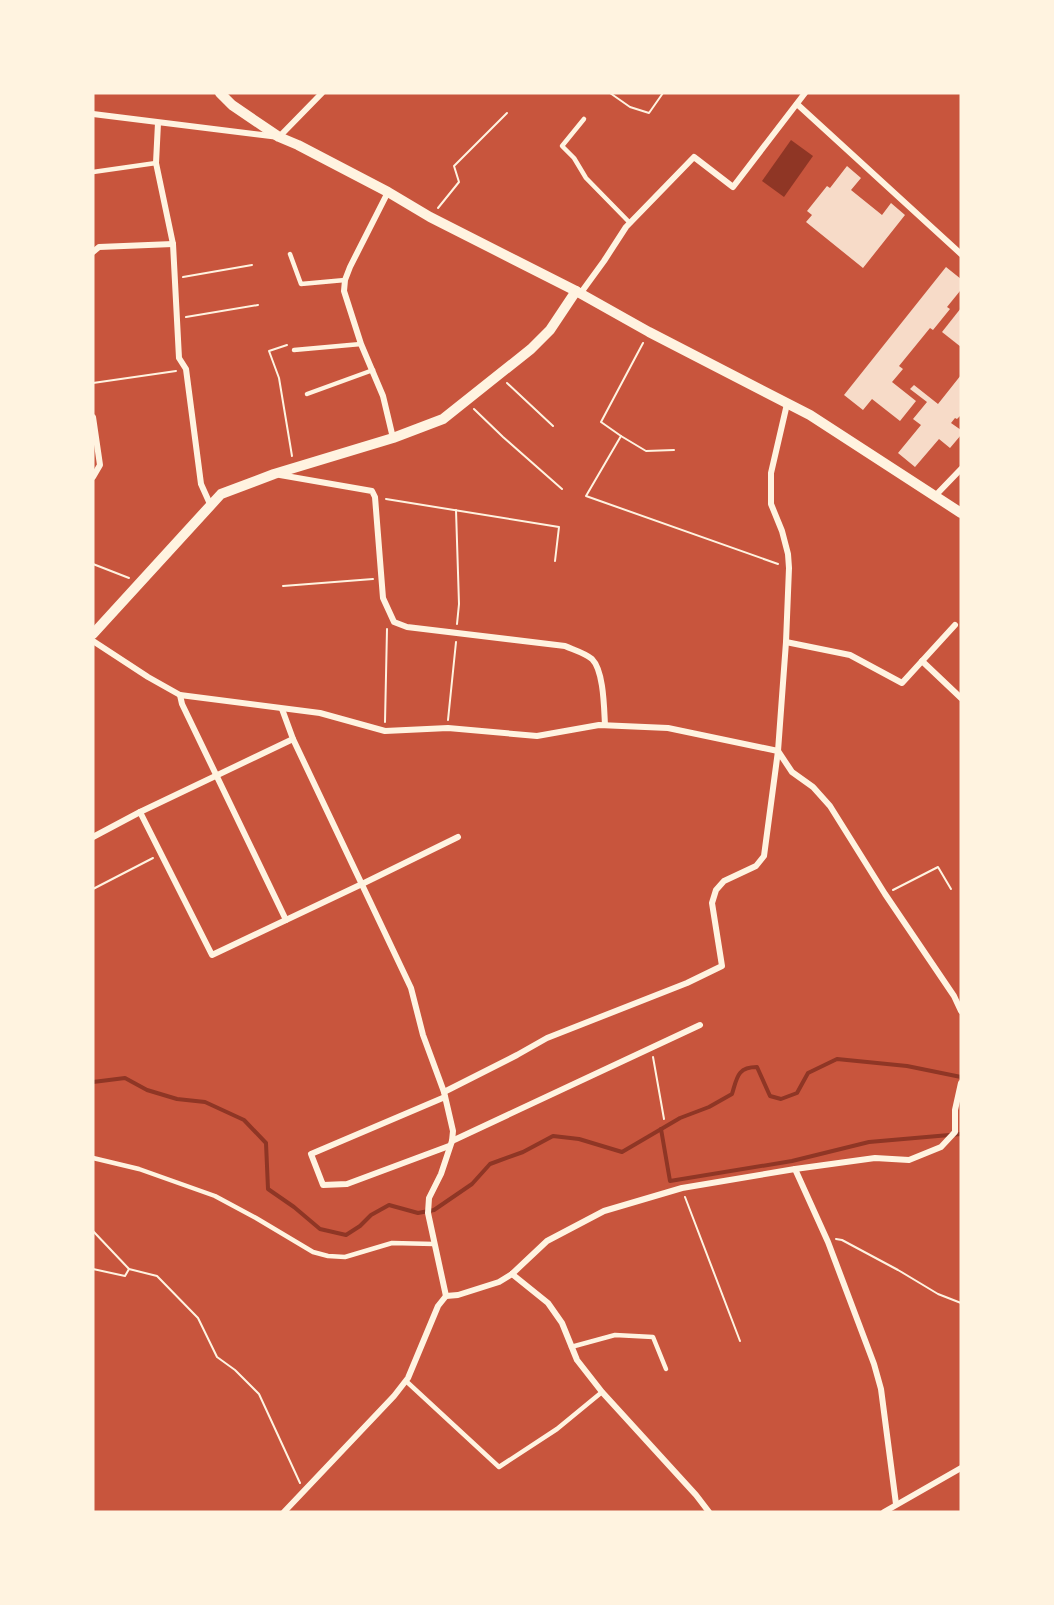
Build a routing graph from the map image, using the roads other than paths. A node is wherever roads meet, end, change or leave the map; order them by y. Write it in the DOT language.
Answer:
graph roads {
  1 [pos="220,93"];
  2 [pos="322,93"];
  3 [pos="805,93"];
  4 [pos="797,104"];
  5 [pos="93,114"];
  6 [pos="584,119"];
  7 [pos="158,123"];
  8 [pos="279,137"];
  9 [pos="156,163"];
  10 [pos="93,172"];
  11 [pos="387,192"];
  12 [pos="630,223"];
  13 [pos="173,244"];
  14 [pos="93,252"];
  15 [pos="290,254"];
  16 [pos="961,254"];
  17 [pos="345,280"];
  18 [pos="578,293"];
  19 [pos="361,344"];
  20 [pos="294,350"];
  21 [pos="373,370"];
  22 [pos="307,394"];
  23 [pos="787,404"];
  24 [pos="93,417"];
  25 [pos="393,438"];
  26 [pos="961,470"];
  27 [pos="274,474"];
  28 [pos="93,477"];
  29 [pos="935,496"];
  30 [pos="210,504"];
  31 [pos="961,513"];
  32 [pos="955,625"];
  33 [pos="93,634"];
  34 [pos="93,641"];
  35 [pos="786,642"];
  36 [pos="922,661"];
  37 [pos="180,695"];
  38 [pos="961,698"];
  39 [pos="282,709"];
  40 [pos="605,725"];
  41 [pos="293,739"];
  42 [pos="777,751"];
  43 [pos="217,775"];
  44 [pos="140,812"];
  45 [pos="93,837"];
  46 [pos="458,837"];
  47 [pos="362,884"];
  48 [pos="286,920"];
  49 [pos="961,1011"];
  50 [pos="700,1024"];
  51 [pos="961,1083"];
  52 [pos="445,1094"];
  53 [pos="451,1144"];
  54 [pos="93,1158"];
  55 [pos="795,1169"];
  56 [pos="434,1244"];
  57 [pos="512,1274"];
  58 [pos="446,1296"];
  59 [pos="571,1347"];
  60 [pos="666,1369"];
  61 [pos="406,1381"];
  62 [pos="602,1392"];
  63 [pos="961,1468"];
  64 [pos="893,1508"];
  65 [pos="284,1512"];
  66 [pos="708,1512"];
  67 [pos="884,1512"];
  1 -- 8 [label="street"];
  2 -- 8 [label="street"];
  3 -- 4 [label="street"];
  4 -- 12 [label="street"];
  4 -- 16 [label="street"];
  5 -- 7 [label="street"];
  6 -- 12 [label="lane"];
  7 -- 8 [label="street"];
  7 -- 9 [label="street"];
  8 -- 11 [label="street"];
  9 -- 10 [label="lane"];
  9 -- 13 [label="street"];
  11 -- 17 [label="street"];
  11 -- 18 [label="street"];
  12 -- 18 [label="street"];
  13 -- 14 [label="street"];
  13 -- 30 [label="street"];
  15 -- 17 [label="lane"];
  17 -- 19 [label="street"];
  18 -- 23 [label="street"];
  18 -- 25 [label="street"];
  19 -- 20 [label="lane"];
  19 -- 21 [label="street"];
  21 -- 22 [label="lane"];
  21 -- 25 [label="street"];
  23 -- 29 [label="street"];
  23 -- 35 [label="street"];
  24 -- 28 [label="street"];
  25 -- 27 [label="street"];
  26 -- 29 [label="street"];
  27 -- 30 [label="street"];
  27 -- 40 [label="street"];
  29 -- 31 [label="street"];
  30 -- 33 [label="street"];
  32 -- 36 [label="street"];
  34 -- 37 [label="street"];
  35 -- 36 [label="street"];
  35 -- 42 [label="street"];
  36 -- 38 [label="street"];
  37 -- 39 [label="street"];
  37 -- 43 [label="street"];
  39 -- 40 [label="street"];
  39 -- 41 [label="street"];
  40 -- 42 [label="street"];
  41 -- 43 [label="street"];
  41 -- 47 [label="street"];
  42 -- 49 [label="street"];
  42 -- 52 [label="street"];
  43 -- 44 [label="street"];
  43 -- 48 [label="street"];
  44 -- 45 [label="street"];
  44 -- 48 [label="street"];
  46 -- 47 [label="street"];
  47 -- 48 [label="street"];
  47 -- 52 [label="street"];
  50 -- 53 [label="street"];
  51 -- 55 [label="street"];
  52 -- 53 [label="street"];
  52 -- 53 [label="street"];
  53 -- 56 [label="street"];
  54 -- 56 [label="lane"];
  55 -- 57 [label="street"];
  55 -- 64 [label="street"];
  56 -- 58 [label="street"];
  57 -- 58 [label="street"];
  57 -- 59 [label="street"];
  58 -- 61 [label="street"];
  59 -- 60 [label="lane"];
  59 -- 62 [label="street"];
  61 -- 62 [label="lane"];
  61 -- 65 [label="street"];
  62 -- 66 [label="street"];
  63 -- 64 [label="street"];
  64 -- 67 [label="street"];
}
